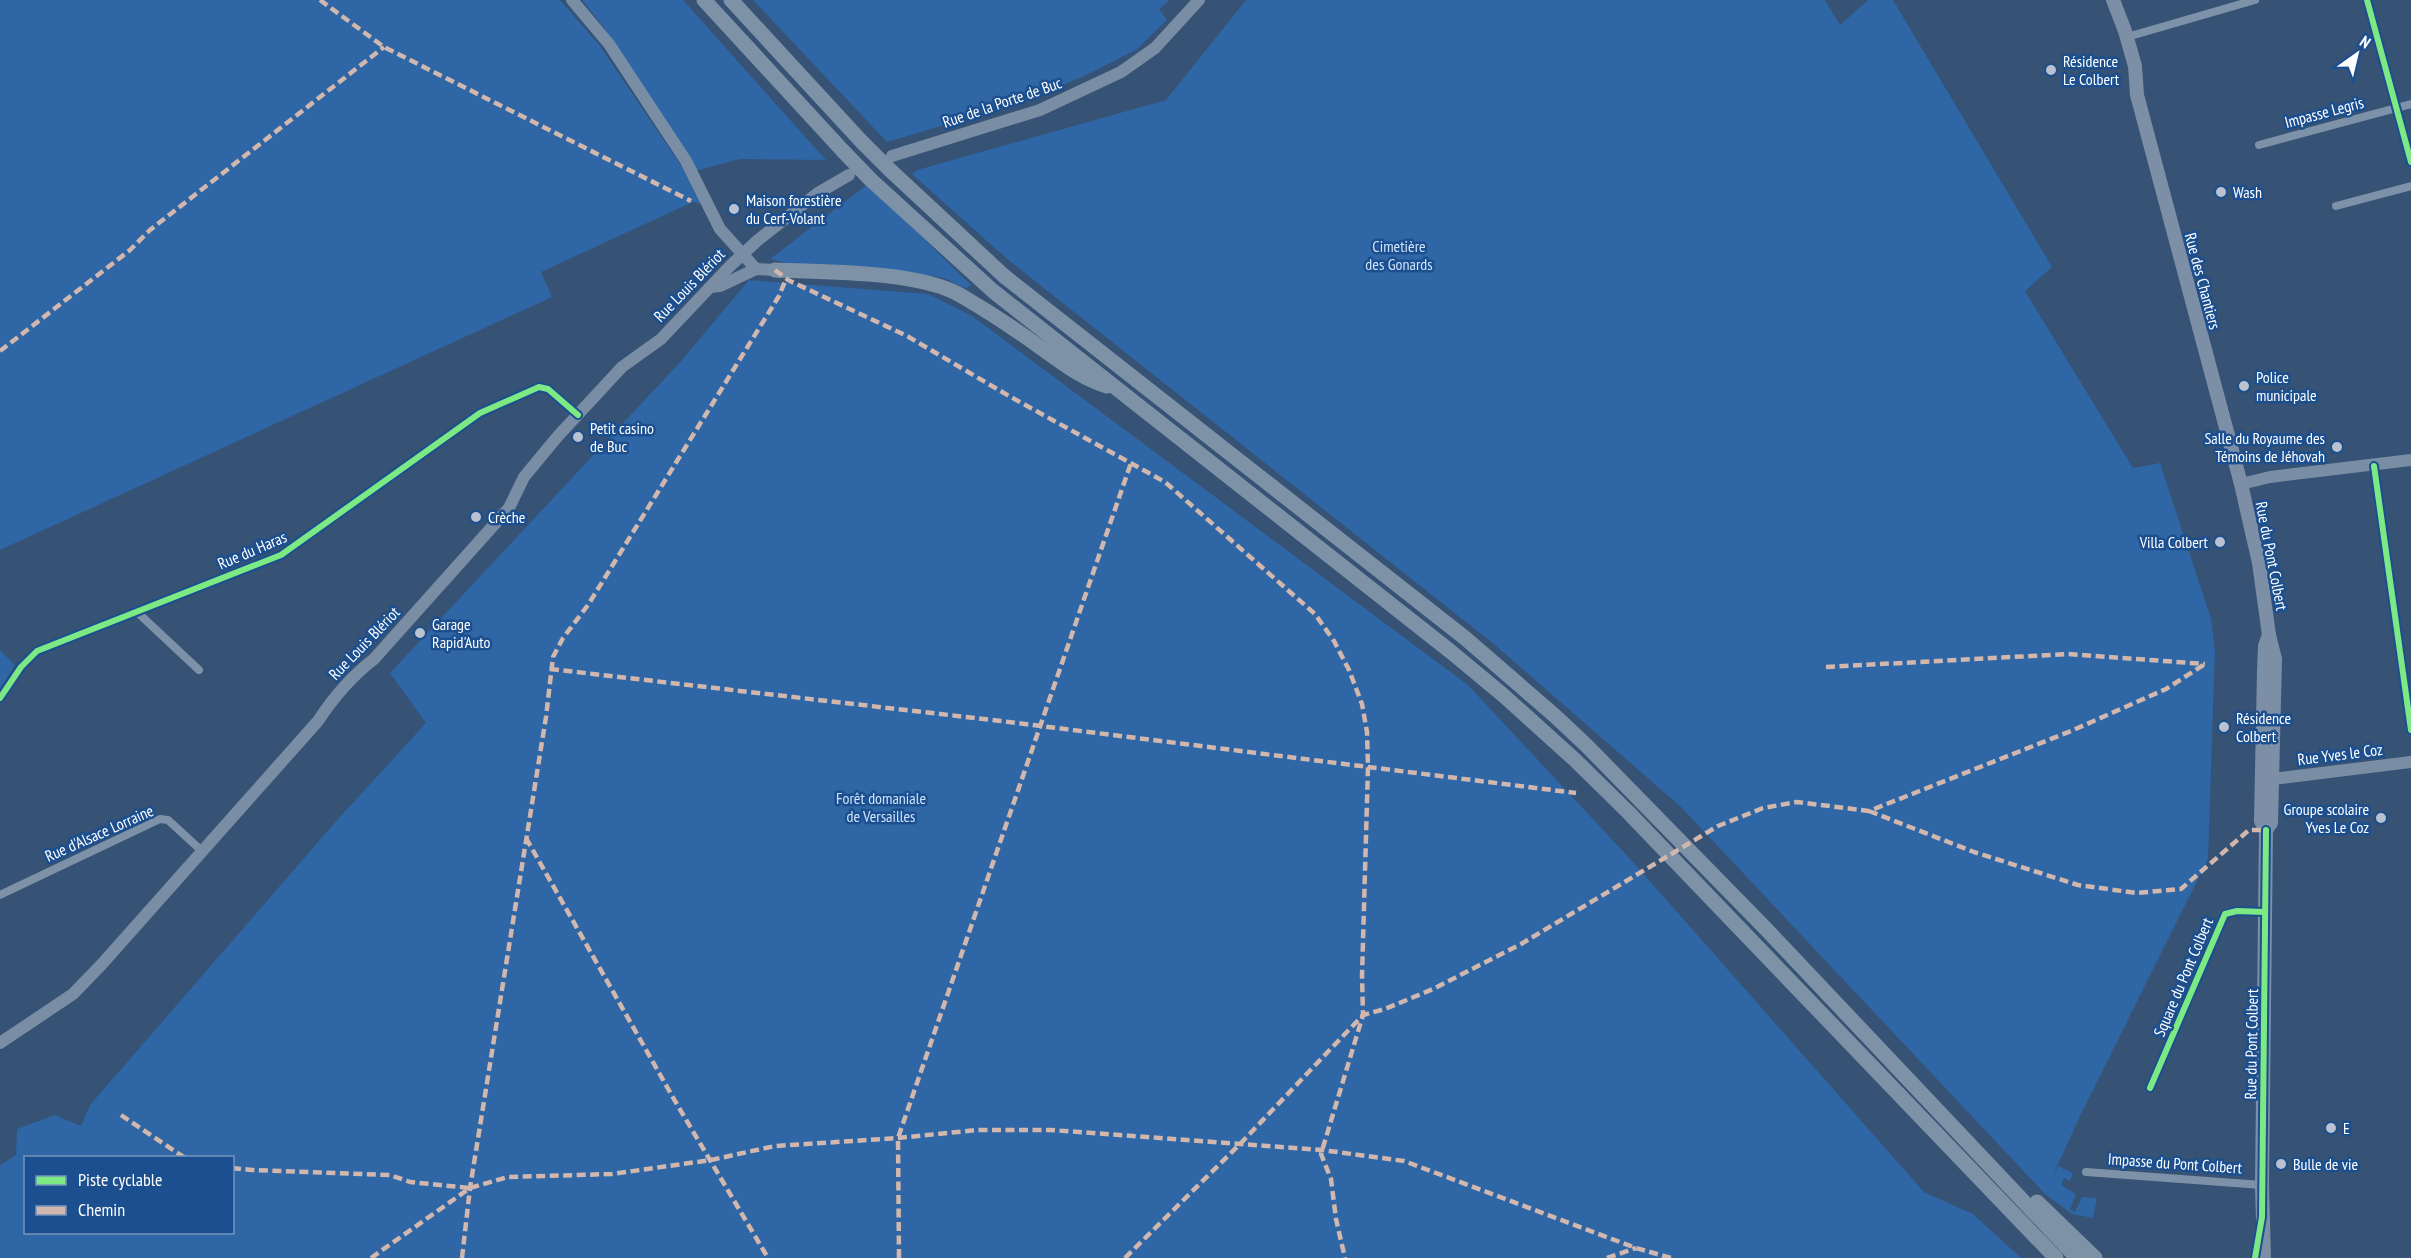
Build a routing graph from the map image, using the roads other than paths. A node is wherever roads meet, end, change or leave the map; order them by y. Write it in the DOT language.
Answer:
graph roads {
  1 [pos="573,0"];
  2 [pos="704,0"];
  3 [pos="731,0"];
  4 [pos="1199,0"];
  5 [pos="2255,0"];
  6 [pos="2367,0"];
  7 [pos="2114,6"];
  8 [pos="2127,37"];
  9 [pos="2136,86"];
  10 [pos="2411,104"];
  11 [pos="2396,108"];
  12 [pos="2259,145"];
  13 [pos="2411,162"];
  14 [pos="891,163"];
  15 [pos="849,175"];
  16 [pos="2411,186"];
  17 [pos="2336,206"];
  18 [pos="741,255"];
  19 [pos="756,269"];
  20 [pos="776,270"];
  21 [pos="709,287"];
  22 [pos="1116,388"];
  23 [pos="578,415"];
  24 [pos="2411,460"];
  25 [pos="2374,465"];
  26 [pos="2241,484"];
  27 [pos="136,611"];
  28 [pos="199,670"];
  29 [pos="0,698"];
  30 [pos="2411,730"];
  31 [pos="2411,762"];
  32 [pos="2268,780"];
  33 [pos="203,852"];
  34 [pos="2,891"];
  35 [pos="2265,912"];
  36 [pos="0,1043"];
  37 [pos="2150,1088"];
  38 [pos="1982,1157"];
  39 [pos="2086,1172"];
  40 [pos="2262,1185"];
  41 [pos="2262,1217"];
  42 [pos="2056,1258"];
  43 [pos="2076,1258"];
  44 [pos="2095,1258"];
  45 [pos="2255,1258"];
  46 [pos="2264,1258"];
  1 -- 18 [label="main road"];
  2 -- 22 [label="highway, bridge"];
  3 -- 14 [label="highway, bridge"];
  4 -- 14 [label="main road, Rue de la Porte de Buc"];
  5 -- 8 [label="street"];
  6 -- 11 [label="street"];
  7 -- 8 [label="main road, Rue des Chantiers"];
  7 -- 9 [label="main road, Rue des Chantiers"];
  8 -- 9 [label="main road, Rue des Chantiers"];
  9 -- 26 [label="main road, Rue des Chantiers"];
  10 -- 11 [label="street, Impasse Legris"];
  11 -- 12 [label="street, Impasse Legris"];
  11 -- 13 [label="street"];
  14 -- 38 [label="highway"];
  15 -- 18 [label="main road"];
  16 -- 17 [label="street"];
  18 -- 19 [label="main road"];
  18 -- 21 [label="main road, Rue Louis Blériot"];
  19 -- 20 [label="main road"];
  19 -- 21 [label="main road"];
  20 -- 22 [label="highway"];
  21 -- 23 [label="main road, Rue Louis Blériot"];
  22 -- 42 [label="highway"];
  23 -- 27 [label="street, Rue du Haras"];
  23 -- 33 [label="main road, Rue Louis Blériot"];
  24 -- 25 [label="main road"];
  25 -- 26 [label="main road"];
  25 -- 30 [label="street"];
  26 -- 32 [label="main road, Rue du Pont Colbert"];
  27 -- 28 [label="street"];
  27 -- 29 [label="street, Rue du Haras"];
  31 -- 32 [label="main road, Rue Yves le Coz"];
  32 -- 35 [label="main road, Rue du Pont Colbert"];
  33 -- 34 [label="street, Rue d'Alsace Lorraine"];
  33 -- 36 [label="main road, Rue Louis Blériot"];
  35 -- 37 [label="street, Square du Pont Colbert"];
  35 -- 40 [label="main road, Rue du Pont Colbert"];
  38 -- 43 [label="highway"];
  38 -- 44 [label="highway"];
  39 -- 40 [label="street, Impasse du Pont Colbert"];
  40 -- 41 [label="main road, Rue du Pont Colbert"];
  41 -- 45 [label="main road"];
  41 -- 46 [label="main road, Rue du Pont Colbert"];
}
